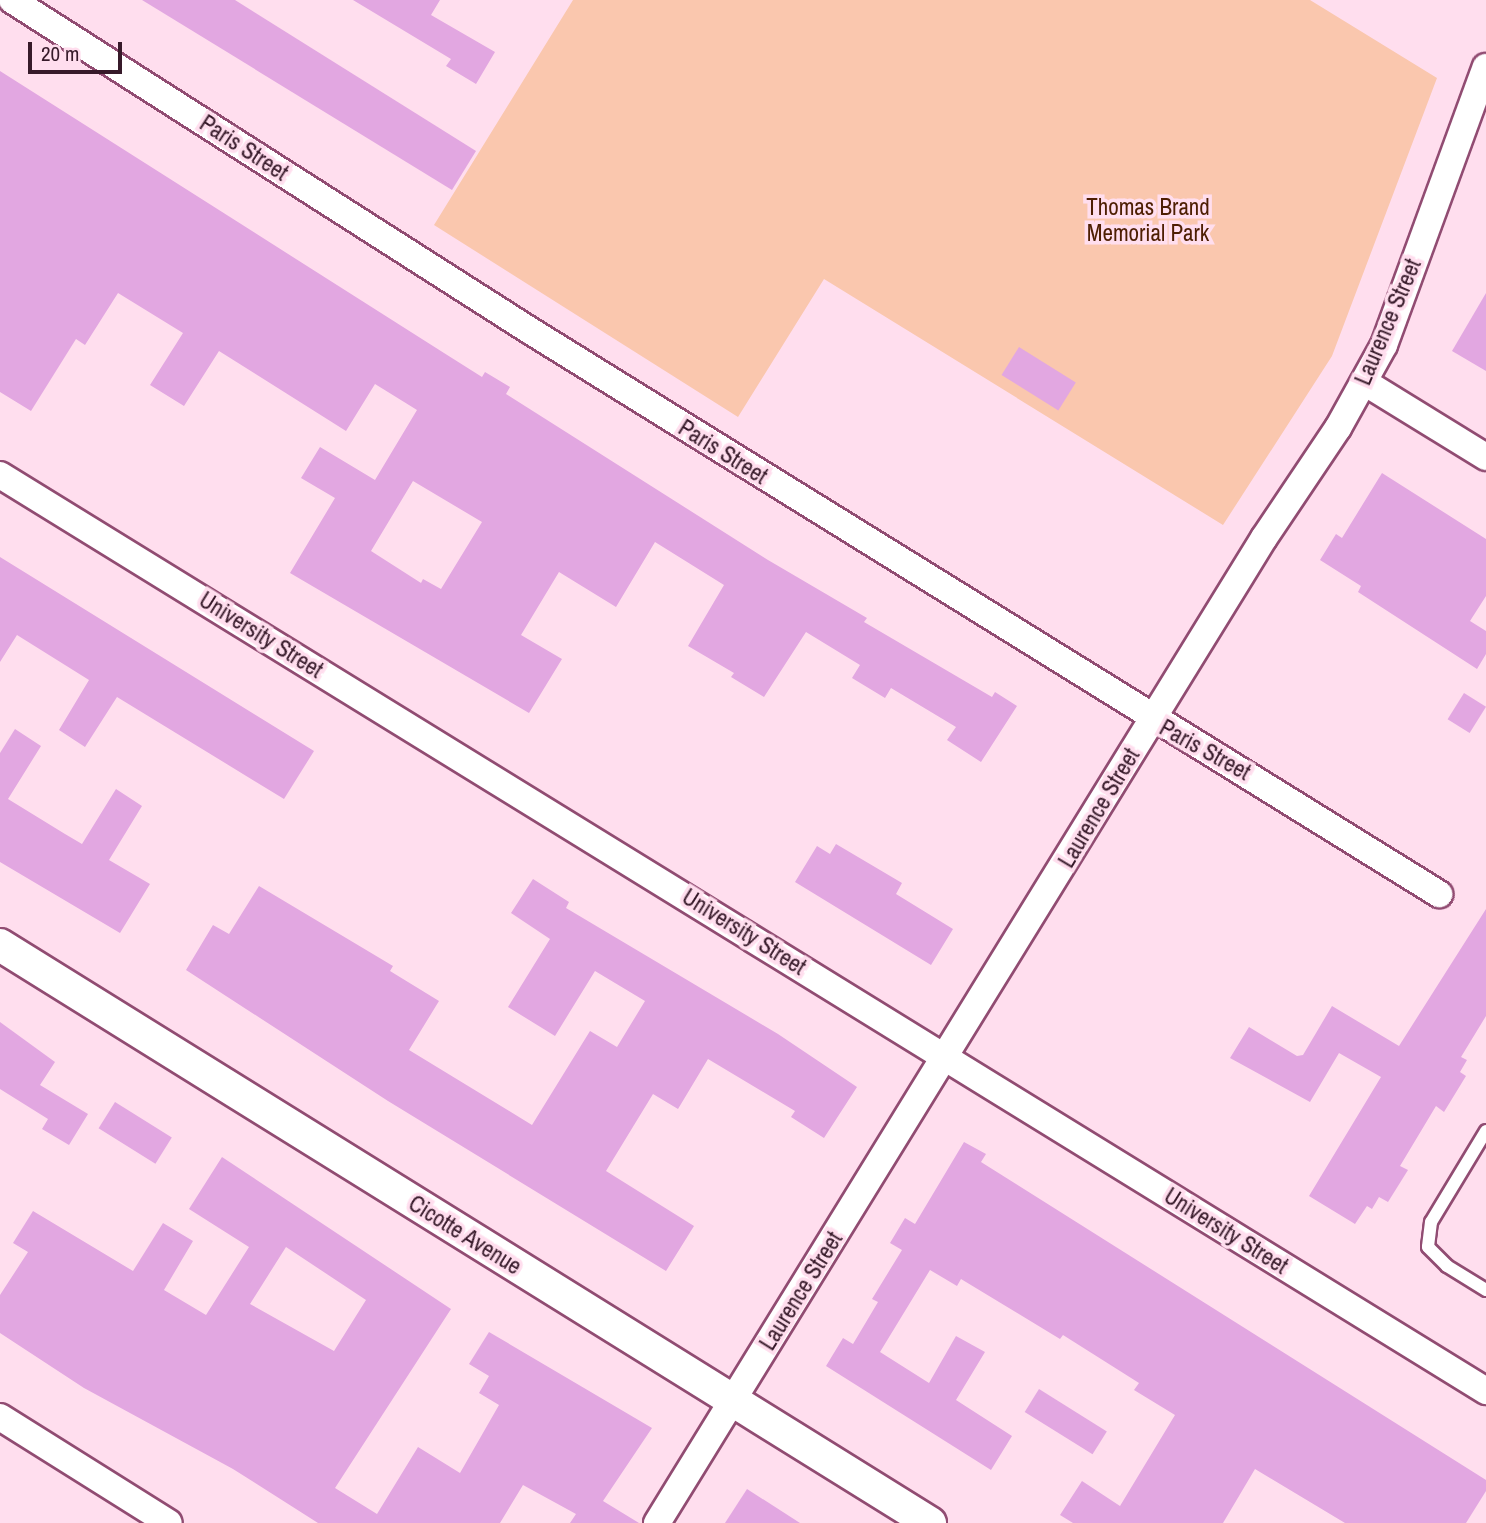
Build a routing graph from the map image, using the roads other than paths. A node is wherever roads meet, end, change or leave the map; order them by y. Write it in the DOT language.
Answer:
graph roads {
  1 [pos="12,0"];
  2 [pos="1486,66"];
  3 [pos="1364,382"];
  4 [pos="1486,457"];
  5 [pos="0,475"];
  6 [pos="1153,721"];
  7 [pos="1438,894"];
  8 [pos="0,945"];
  9 [pos="947,1057"];
  10 [pos="1486,1131"];
  11 [pos="1486,1290"];
  12 [pos="1486,1391"];
  13 [pos="732,1402"];
  14 [pos="0,1418"];
  15 [pos="169,1523"];
  16 [pos="657,1523"];
  17 [pos="930,1523"];
  1 -- 6 [label="street, Paris Street"];
  2 -- 3 [label="street, Laurence Street"];
  3 -- 4 [label="street"];
  3 -- 6 [label="street, Laurence Street"];
  5 -- 9 [label="street, University Street"];
  6 -- 7 [label="street, Paris Street"];
  6 -- 9 [label="street, Laurence Street"];
  8 -- 13 [label="street, Cicotte Avenue"];
  9 -- 12 [label="street, University Street"];
  9 -- 13 [label="street, Laurence Street"];
  10 -- 11 [label="lane"];
  13 -- 16 [label="street, Laurence Street"];
  13 -- 17 [label="street, Cicotte Avenue"];
  14 -- 15 [label="street"];
}
